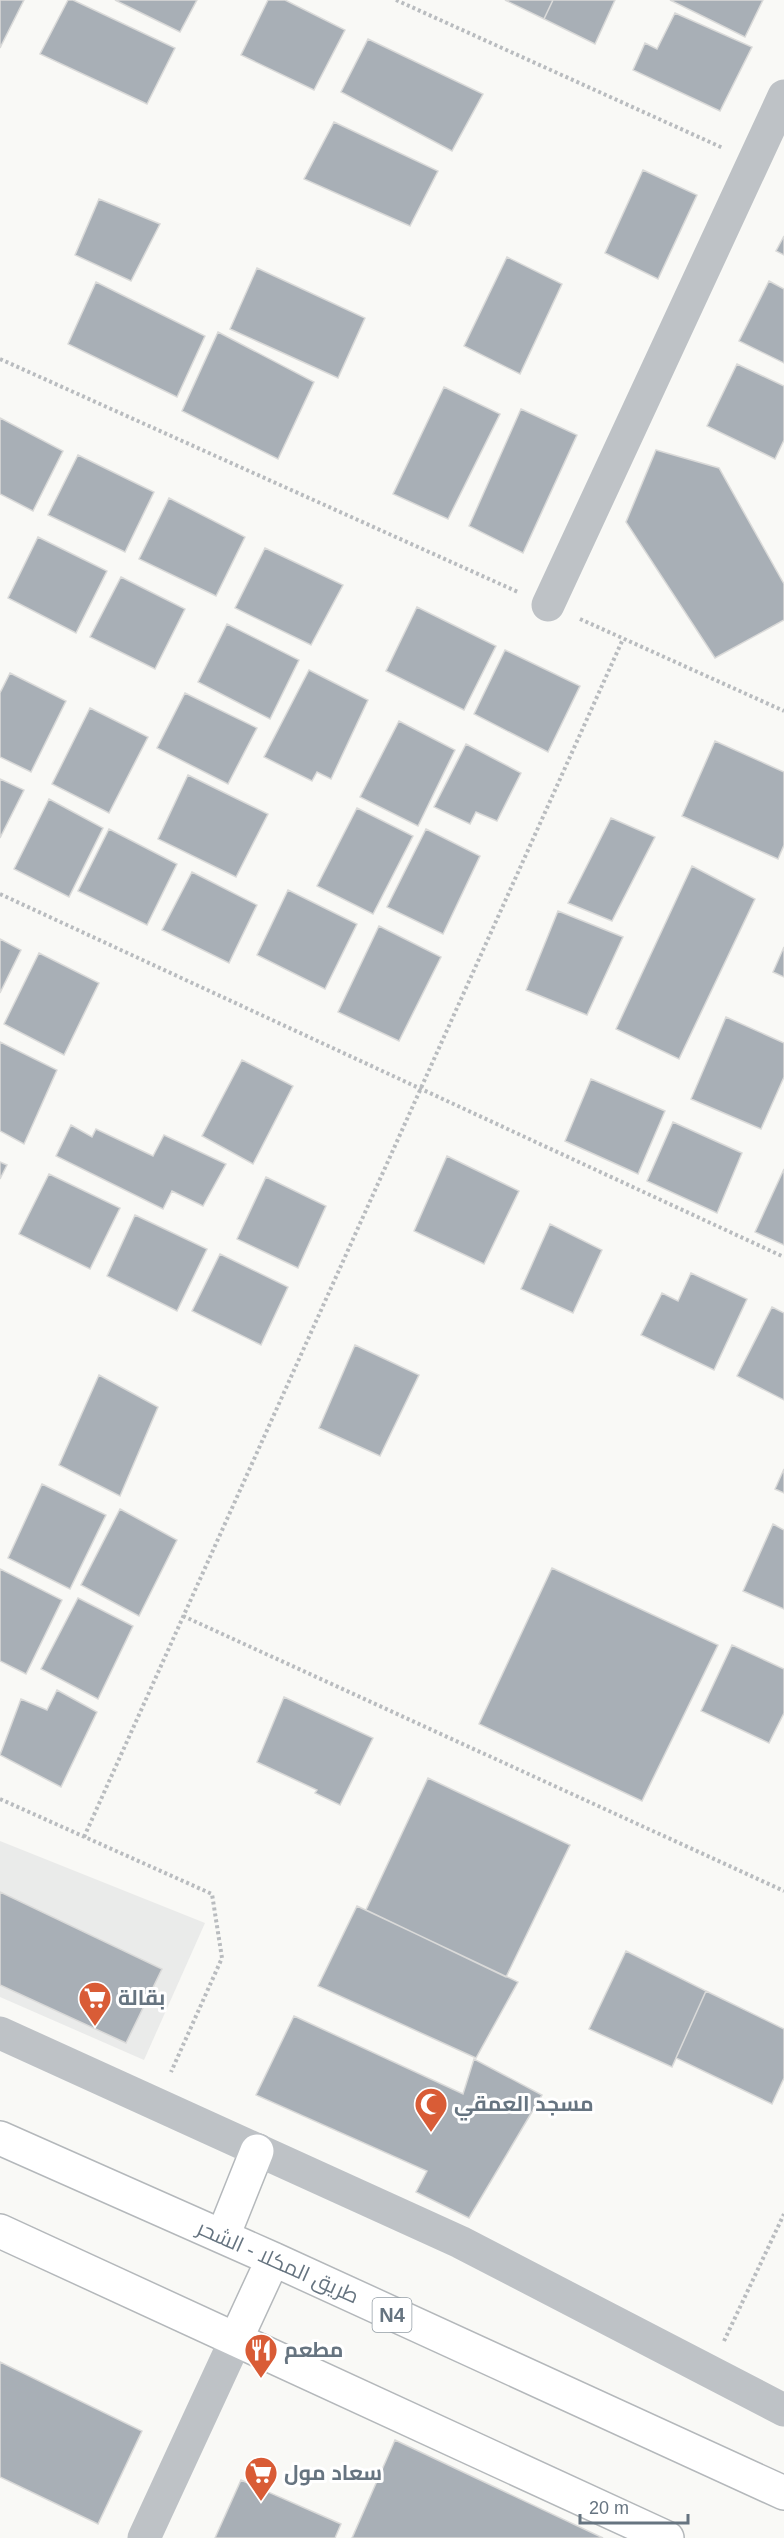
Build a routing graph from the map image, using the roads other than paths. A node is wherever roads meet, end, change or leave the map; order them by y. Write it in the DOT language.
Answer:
graph roads {
  1 [pos="784,96"];
  2 [pos="548,605"];
  3 [pos="0,2033"];
  4 [pos="0,2138"];
  5 [pos="257,2151"];
  6 [pos="0,2231"];
  7 [pos="223,2236"];
  8 [pos="273,2259"];
  9 [pos="236,2339"];
  10 [pos="784,2410"];
  11 [pos="784,2493"];
  12 [pos="144,2538"];
  13 [pos="667,2538"];
  1 -- 2 [label="street"];
  3 -- 5 [label="street"];
  4 -- 7 [label="highway, طريق المكلا - الشحر / N4"];
  5 -- 7 [label="highway"];
  5 -- 10 [label="street"];
  6 -- 9 [label="highway"];
  7 -- 8 [label="highway, طريق المكلا - الشحر / N4"];
  8 -- 9 [label="highway"];
  8 -- 11 [label="highway, طريق المكلا - الشحر / N4"];
  9 -- 12 [label="street"];
  9 -- 13 [label="highway"];
}
